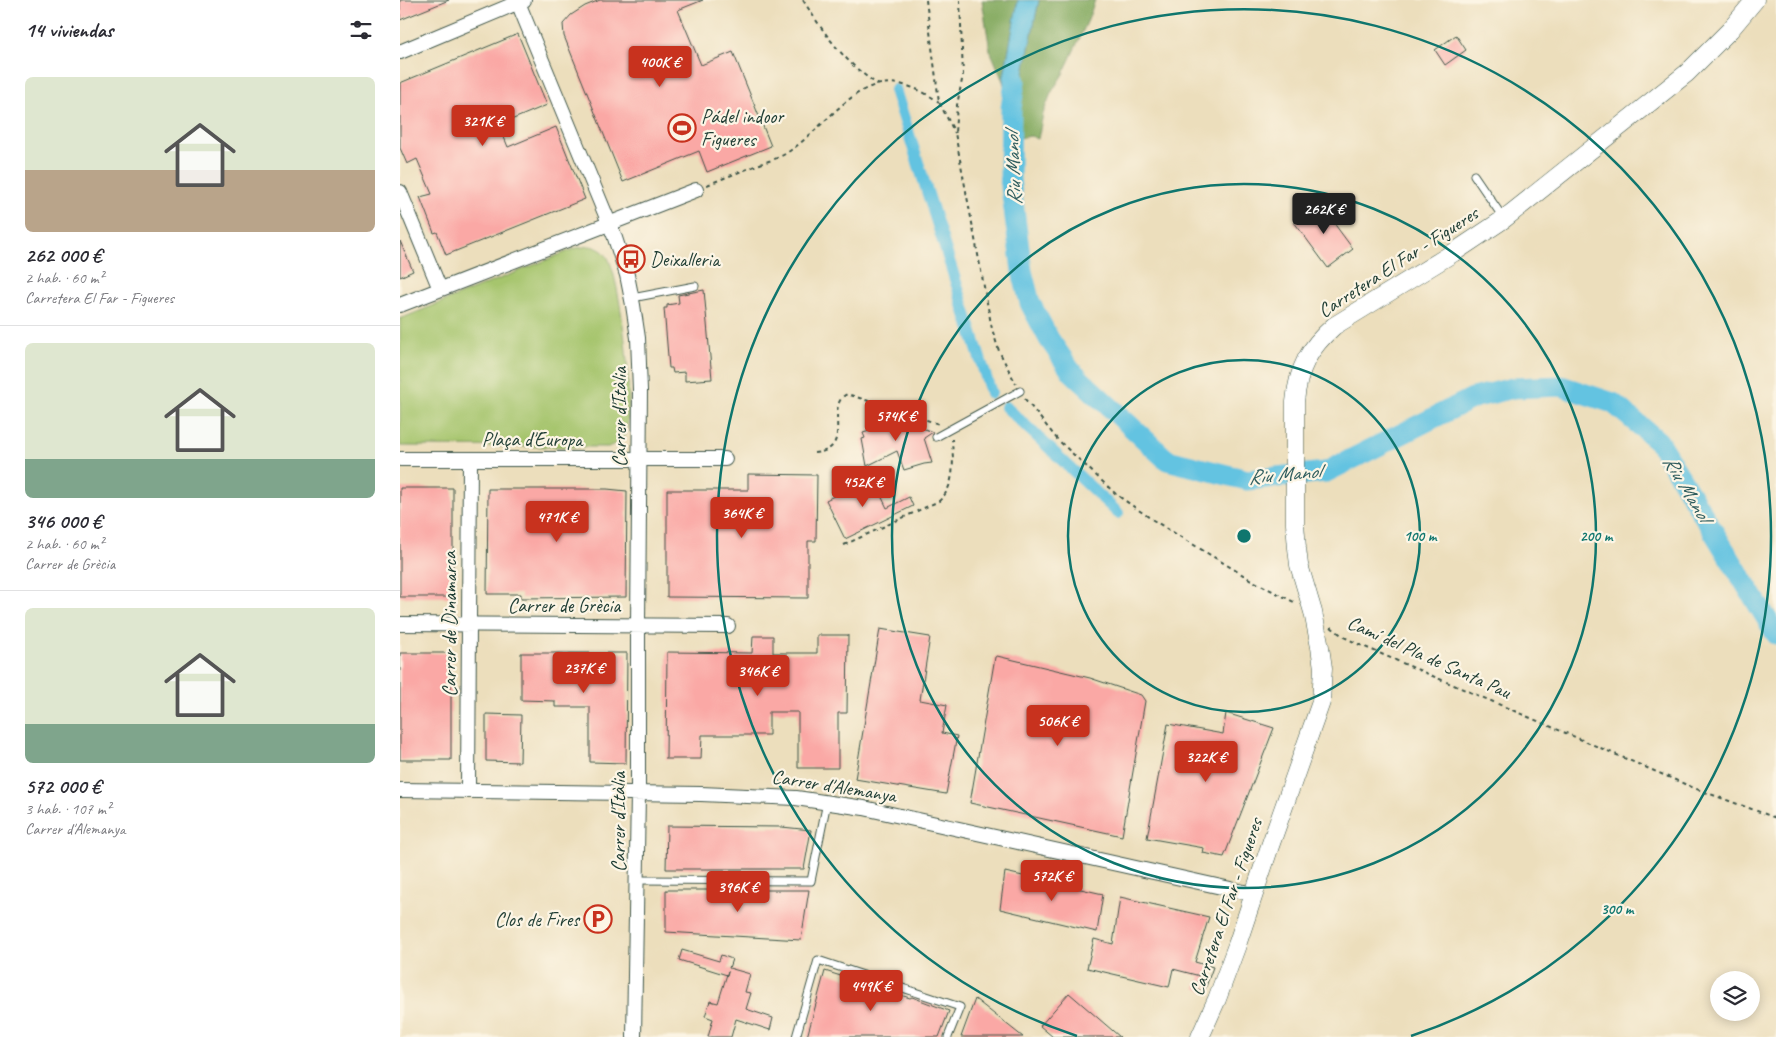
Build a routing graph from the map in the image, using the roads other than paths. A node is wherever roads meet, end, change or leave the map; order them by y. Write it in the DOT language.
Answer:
graph roads {
  1 [pos="1755,0"];
  2 [pos="519,1"];
  3 [pos="400,52"];
  4 [pos="1474,175"];
  5 [pos="696,190"];
  6 [pos="400,192"];
  7 [pos="1504,219"];
  8 [pos="609,223"];
  9 [pos="695,286"];
  10 [pos="440,289"];
  11 [pos="632,298"];
  12 [pos="400,305"];
  13 [pos="1020,391"];
  14 [pos="936,437"];
  15 [pos="470,458"];
  16 [pos="400,459"];
  17 [pos="639,459"];
  18 [pos="725,459"];
  19 [pos="400,624"];
  20 [pos="469,624"];
  21 [pos="638,625"];
  22 [pos="728,626"];
  23 [pos="400,790"];
  24 [pos="468,790"];
  25 [pos="638,793"];
  26 [pos="827,802"];
  27 [pos="637,880"];
  28 [pos="1253,894"];
  29 [pos="634,1037"];
  30 [pos="796,1037"];
  31 [pos="948,1037"];
  32 [pos="1200,1037"];
  1 -- 7 [label="street, Carretera El Far - Figueres"];
  2 -- 3 [label="street"];
  2 -- 8 [label="street, Carrer d'Itàlia"];
  4 -- 7 [label="lane"];
  5 -- 8 [label="street"];
  6 -- 10 [label="street"];
  7 -- 28 [label="street, Carretera El Far - Figueres"];
  8 -- 10 [label="street"];
  8 -- 11 [label="street, Carrer d'Itàlia"];
  9 -- 11 [label="lane"];
  10 -- 12 [label="street"];
  11 -- 17 [label="street, Carrer d'Itàlia"];
  13 -- 14 [label="lane"];
  15 -- 16 [label="street, Plaça d'Europa"];
  15 -- 17 [label="street, Plaça d'Europa"];
  15 -- 20 [label="street, Carrer de Dinamarca"];
  17 -- 18 [label="street, Plaça d'Europa"];
  17 -- 21 [label="street, Carrer d'Itàlia"];
  19 -- 20 [label="street, Carrer de Grècia"];
  20 -- 21 [label="street, Carrer de Grècia"];
  20 -- 24 [label="street, Carrer de Dinamarca"];
  21 -- 22 [label="street, Carrer de Grècia"];
  21 -- 25 [label="street, Carrer d'Itàlia"];
  23 -- 24 [label="street, Carrer d'Alemanya"];
  24 -- 25 [label="street, Carrer d'Alemanya"];
  25 -- 26 [label="street, Carrer d'Alemanya"];
  25 -- 27 [label="street, Carrer d'Itàlia"];
  26 -- 27 [label="lane"];
  26 -- 28 [label="street, Carrer d'Alemanya"];
  27 -- 29 [label="street, Carrer d'Itàlia"];
  28 -- 32 [label="street, Carretera El Far - Figueres"];
  30 -- 31 [label="lane"];
}
